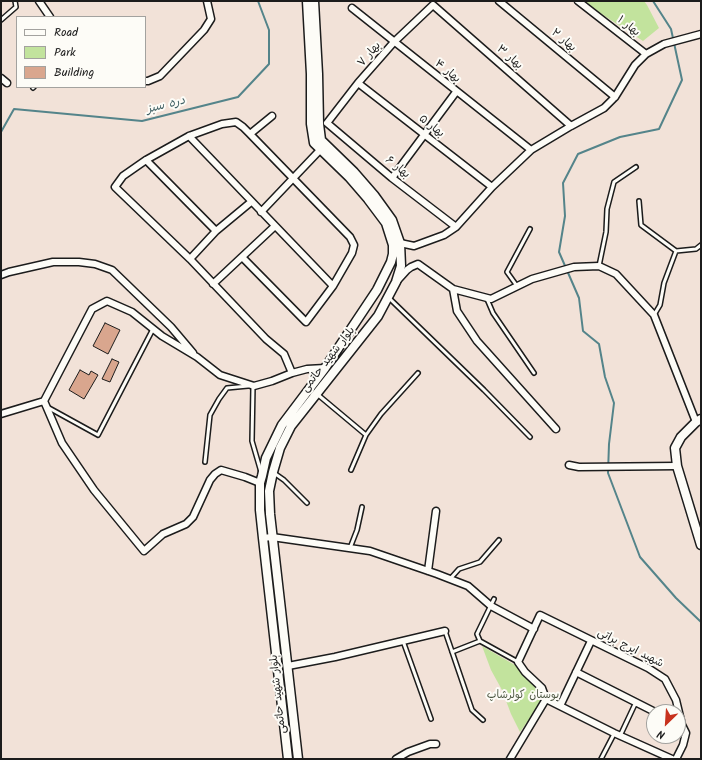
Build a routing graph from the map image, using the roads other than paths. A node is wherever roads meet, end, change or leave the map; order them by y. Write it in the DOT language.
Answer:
graph roads {
  1 [pos="15,1"];
  2 [pos="38,1"];
  3 [pos="206,1"];
  4 [pos="307,1"];
  5 [pos="314,1"];
  6 [pos="499,1"];
  7 [pos="578,1"];
  8 [pos="433,5"];
  9 [pos="352,8"];
  10 [pos="49,16"];
  11 [pos="1,20"];
  12 [pos="701,34"];
  13 [pos="394,42"];
  14 [pos="646,54"];
  15 [pos="1,78"];
  16 [pos="146,81"];
  17 [pos="7,83"];
  18 [pos="358,83"];
  19 [pos="456,92"];
  20 [pos="614,97"];
  21 [pos="272,116"];
  22 [pos="328,123"];
  23 [pos="319,124"];
  24 [pos="571,126"];
  25 [pos="250,134"];
  26 [pos="424,135"];
  27 [pos="189,136"];
  28 [pos="320,150"];
  29 [pos="531,150"];
  30 [pos="146,160"];
  31 [pos="636,167"];
  32 [pos="392,178"];
  33 [pos="294,179"];
  34 [pos="492,187"];
  35 [pos="639,201"];
  36 [pos="251,202"];
  37 [pos="261,212"];
  38 [pos="275,226"];
  39 [pos="456,227"];
  40 [pos="530,229"];
  41 [pos="216,231"];
  42 [pos="400,243"];
  43 [pos="701,245"];
  44 [pos="676,251"];
  45 [pos="242,257"];
  46 [pos="190,259"];
  47 [pos="599,266"];
  48 [pos="1,275"];
  49 [pos="396,282"];
  50 [pos="213,284"];
  51 [pos="333,286"];
  52 [pos="517,286"];
  53 [pos="453,289"];
  54 [pos="388,297"];
  55 [pos="487,298"];
  56 [pos="654,315"];
  57 [pos="153,329"];
  58 [pos="197,357"];
  59 [pos="325,368"];
  60 [pos="292,373"];
  61 [pos="418,373"];
  62 [pos="534,373"];
  63 [pos="332,374"];
  64 [pos="254,386"];
  65 [pos="316,394"];
  66 [pos="45,404"];
  67 [pos="1,414"];
  68 [pos="698,421"];
  69 [pos="556,429"];
  70 [pos="366,435"];
  71 [pos="530,437"];
  72 [pos="205,462"];
  73 [pos="569,465"];
  74 [pos="677,466"];
  75 [pos="351,470"];
  76 [pos="273,472"];
  77 [pos="261,479"];
  78 [pos="307,503"];
  79 [pos="362,507"];
  80 [pos="436,511"];
  81 [pos="263,538"];
  82 [pos="272,538"];
  83 [pos="499,540"];
  84 [pos="701,545"];
  85 [pos="350,548"];
  86 [pos="428,571"];
  87 [pos="450,579"];
  88 [pos="494,599"];
  89 [pos="491,606"];
  90 [pos="534,629"];
  91 [pos="445,631"];
  92 [pos="403,641"];
  93 [pos="480,641"];
  94 [pos="591,641"];
  95 [pos="452,652"];
  96 [pos="518,662"];
  97 [pos="288,666"];
  98 [pos="576,672"];
  99 [pos="546,699"];
  100 [pos="636,702"];
  101 [pos="677,704"];
  102 [pos="560,706"];
  103 [pos="646,707"];
  104 [pos="431,719"];
  105 [pos="483,720"];
  106 [pos="617,735"];
  107 [pos="436,744"];
  108 [pos="683,744"];
  109 [pos="288,759"];
  110 [pos="298,759"];
  111 [pos="396,759"];
  112 [pos="510,759"];
  113 [pos="601,759"];
  114 [pos="672,759"];
  115 [pos="676,759"];
  1 -- 11 [label="lane"];
  2 -- 10 [label="street"];
  3 -- 16 [label="street"];
  4 -- 28 [label="main road, بلوار شهید حاتمی"];
  5 -- 23 [label="main road, بلوار شهید حاتمی"];
  6 -- 20 [label="street, بهار ۲"];
  7 -- 14 [label="street, بهار ۱"];
  8 -- 13 [label="street, بهار ۷"];
  8 -- 24 [label="street, بهار ۳"];
  9 -- 13 [label="street, بهار ۴"];
  12 -- 14 [label="street"];
  13 -- 18 [label="street, بهار ۷"];
  13 -- 19 [label="street, بهار ۴"];
  14 -- 20 [label="street"];
  15 -- 17 [label="street"];
  18 -- 22 [label="street, بهار ۷"];
  18 -- 26 [label="street, بهار ۵"];
  19 -- 26 [label="street"];
  19 -- 29 [label="street, بهار ۴"];
  20 -- 24 [label="street"];
  21 -- 25 [label="street"];
  22 -- 23 [label="street"];
  22 -- 32 [label="street, بهار ۶"];
  23 -- 42 [label="main road, بلوار شهید حاتمی"];
  24 -- 29 [label="street"];
  25 -- 27 [label="street"];
  25 -- 33 [label="street"];
  26 -- 32 [label="street"];
  26 -- 34 [label="street, بهار ۵"];
  27 -- 30 [label="street"];
  27 -- 36 [label="street"];
  28 -- 33 [label="street"];
  28 -- 59 [label="main road, بلوار شهید حاتمی"];
  29 -- 34 [label="street"];
  30 -- 41 [label="street"];
  30 -- 46 [label="street"];
  31 -- 47 [label="lane"];
  32 -- 39 [label="street, بهار ۶"];
  33 -- 37 [label="street"];
  33 -- 51 [label="street"];
  34 -- 39 [label="street"];
  35 -- 44 [label="lane"];
  36 -- 37 [label="street"];
  36 -- 41 [label="street"];
  37 -- 38 [label="street"];
  38 -- 45 [label="street"];
  38 -- 51 [label="street"];
  39 -- 42 [label="street"];
  40 -- 52 [label="lane"];
  41 -- 46 [label="street"];
  42 -- 49 [label="main road, بلوار شهید حاتمی"];
  43 -- 44 [label="lane"];
  44 -- 56 [label="lane"];
  45 -- 50 [label="street"];
  45 -- 51 [label="street"];
  46 -- 50 [label="street"];
  47 -- 52 [label="street"];
  47 -- 56 [label="street"];
  48 -- 58 [label="street"];
  49 -- 53 [label="street"];
  49 -- 54 [label="main road, بلوار شهید حاتمی"];
  50 -- 60 [label="street"];
  52 -- 55 [label="street"];
  53 -- 55 [label="street"];
  53 -- 69 [label="street"];
  54 -- 63 [label="main road, بلوار شهید حاتمی"];
  54 -- 71 [label="lane"];
  55 -- 62 [label="lane"];
  56 -- 68 [label="street"];
  57 -- 58 [label="street"];
  57 -- 66 [label="street"];
  57 -- 66 [label="lane"];
  58 -- 64 [label="street"];
  59 -- 60 [label="street"];
  59 -- 63 [label="main road"];
  59 -- 77 [label="main road, بلوار شهید حاتمی"];
  60 -- 64 [label="street"];
  61 -- 70 [label="lane"];
  63 -- 65 [label="main road, بلوار شهید حاتمی"];
  64 -- 72 [label="lane"];
  64 -- 77 [label="lane"];
  65 -- 70 [label="lane"];
  65 -- 76 [label="main road, بلوار شهید حاتمی"];
  66 -- 67 [label="street"];
  66 -- 77 [label="street"];
  68 -- 74 [label="main road"];
  70 -- 75 [label="lane"];
  73 -- 74 [label="street"];
  74 -- 84 [label="main road"];
  76 -- 78 [label="lane"];
  76 -- 82 [label="main road, بلوار شهید حاتمی"];
  77 -- 81 [label="main road, بلوار شهید حاتمی"];
  79 -- 85 [label="lane"];
  80 -- 86 [label="street"];
  81 -- 82 [label="street"];
  81 -- 109 [label="main road, بلوار شهید حاتمی"];
  82 -- 85 [label="street"];
  82 -- 97 [label="main road, بلوار شهید حاتمی"];
  83 -- 87 [label="lane"];
  85 -- 86 [label="street"];
  86 -- 87 [label="street"];
  87 -- 89 [label="street"];
  88 -- 89 [label="lane"];
  89 -- 90 [label="street"];
  89 -- 93 [label="lane"];
  90 -- 94 [label="street, شهید ایرج براتی"];
  90 -- 96 [label="street"];
  91 -- 92 [label="street"];
  91 -- 95 [label="lane"];
  92 -- 97 [label="street"];
  92 -- 104 [label="lane"];
  93 -- 95 [label="lane"];
  93 -- 96 [label="lane"];
  94 -- 98 [label="street"];
  94 -- 101 [label="street, شهید ایرج براتی"];
  95 -- 105 [label="lane"];
  96 -- 99 [label="street"];
  97 -- 110 [label="main road, بلوار شهید حاتمی"];
  98 -- 100 [label="street"];
  98 -- 102 [label="street"];
  99 -- 102 [label="street"];
  99 -- 112 [label="street"];
  100 -- 103 [label="street"];
  100 -- 106 [label="lane"];
  102 -- 106 [label="street"];
  106 -- 113 [label="lane"];
  106 -- 114 [label="street"];
  107 -- 111 [label="street"];
  108 -- 115 [label="street, شهید ایرج براتی"];
}
